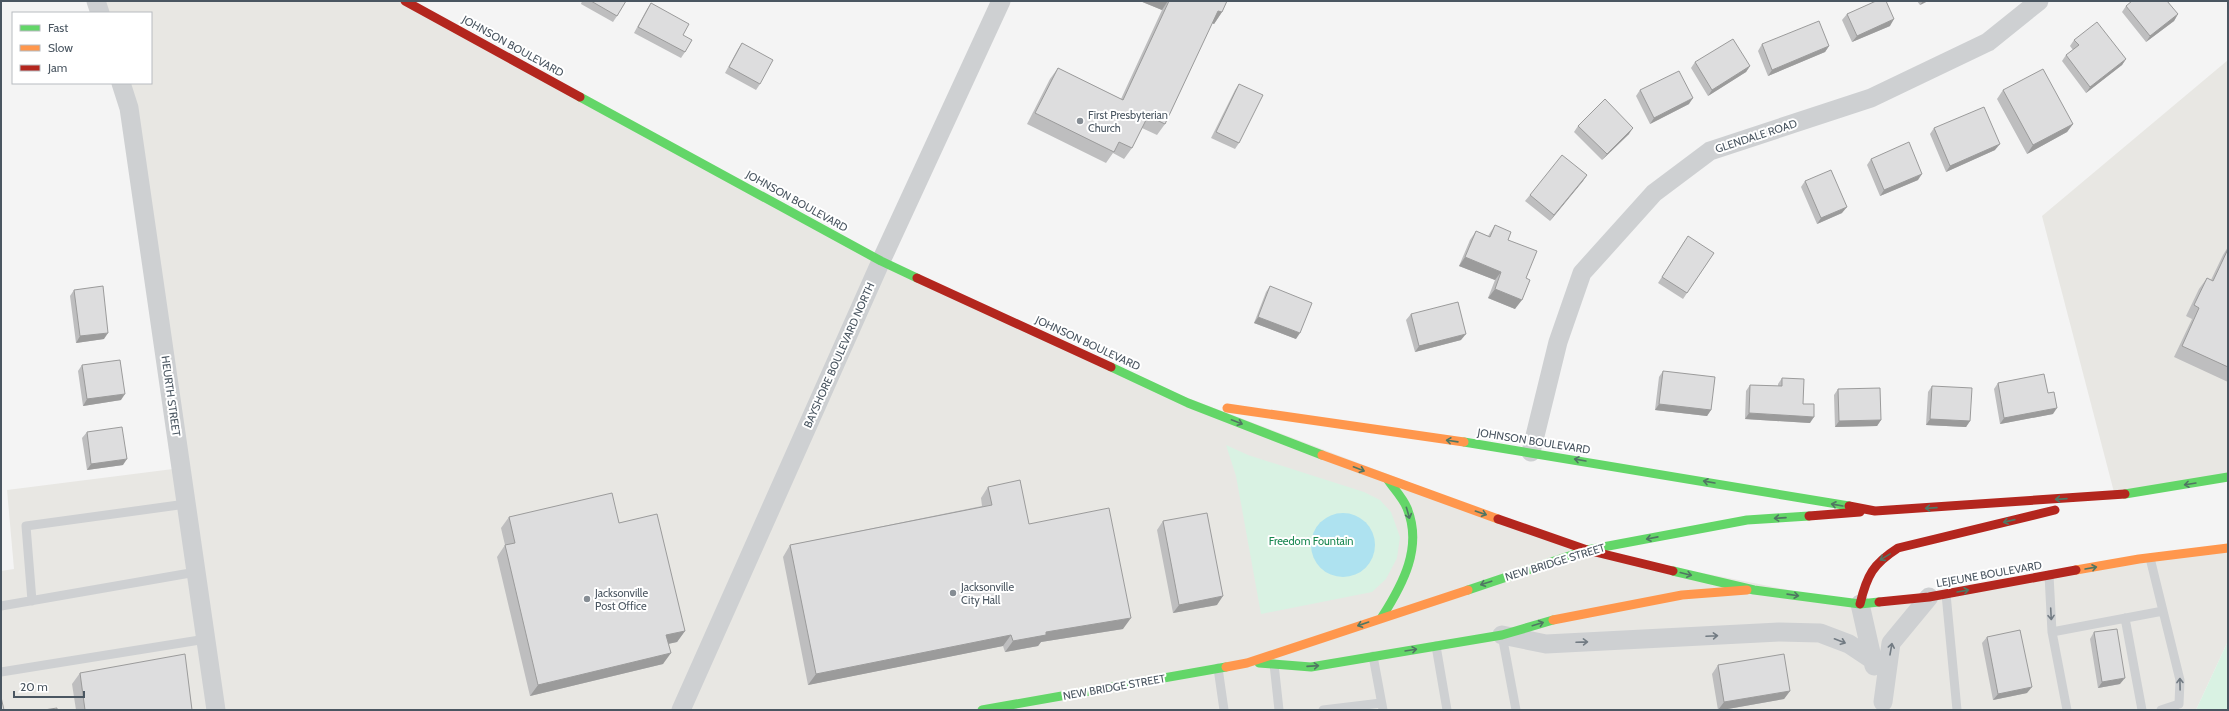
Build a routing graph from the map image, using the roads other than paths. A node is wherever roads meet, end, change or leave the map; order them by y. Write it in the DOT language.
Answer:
graph roads {
  1 [pos="96,1"];
  2 [pos="405,1"];
  3 [pos="1001,1"];
  4 [pos="2039,1"];
  5 [pos="100,12"];
  6 [pos="121,84"];
  7 [pos="881,261"];
  8 [pos="1188,403"];
  9 [pos="1531,452"];
  10 [pos="2228,477"];
  11 [pos="1388,480"];
  12 [pos="2115,496"];
  13 [pos="186,504"];
  14 [pos="1875,511"];
  15 [pos="2228,542"];
  16 [pos="2228,548"];
  17 [pos="1587,550"];
  18 [pos="2190,552"];
  19 [pos="2150,558"];
  20 [pos="196,572"];
  21 [pos="2049,575"];
  22 [pos="1754,590"];
  23 [pos="1938,595"];
  24 [pos="32,601"];
  25 [pos="1860,604"];
  26 [pos="1,606"];
  27 [pos="2163,611"];
  28 [pos="1382,617"];
  29 [pos="2125,618"];
  30 [pos="2052,632"];
  31 [pos="1502,635"];
  32 [pos="206,639"];
  33 [pos="1436,646"];
  34 [pos="1373,656"];
  35 [pos="1873,660"];
  36 [pos="1247,663"];
  37 [pos="1274,664"];
  38 [pos="1218,668"];
  39 [pos="1,672"];
  40 [pos="1382,706"];
  41 [pos="1883,706"];
  42 [pos="1343,709"];
  43 [pos="216,710"];
  44 [pos="681,710"];
  45 [pos="982,710"];
  46 [pos="1224,710"];
  47 [pos="1279,710"];
  48 [pos="1323,710"];
  49 [pos="1447,710"];
  50 [pos="1516,710"];
  51 [pos="1958,710"];
  52 [pos="2067,710"];
  53 [pos="2142,710"];
  54 [pos="2161,710"];
  1 -- 5 [label="street"];
  2 -- 7 [label="main road, JOHNSON BOULEVARD"];
  3 -- 7 [label="street, BAYSHORE BOULEVARD NORTH"];
  4 -- 9 [label="street, GLENDALE ROAD"];
  6 -- 13 [label="street, HEURTH STREET"];
  7 -- 8 [label="main road, JOHNSON BOULEVARD"];
  7 -- 44 [label="street, BAYSHORE BOULEVARD NORTH"];
  9 -- 8 [label="main road, JOHNSON BOULEVARD, one-way"];
  8 -- 11 [label="main road, JOHNSON BOULEVARD, one-way"];
  14 -- 9 [label="main road, JOHNSON BOULEVARD, one-way"];
  10 -- 12 [label="main road, one-way"];
  11 -- 17 [label="main road, JOHNSON BOULEVARD, one-way"];
  11 -- 28 [label="main road, one-way"];
  12 -- 14 [label="main road, one-way"];
  12 -- 25 [label="main road, one-way"];
  13 -- 20 [label="street, HEURTH STREET"];
  13 -- 24 [label="lane"];
  14 -- 17 [label="main road, NEW BRIDGE STREET, one-way"];
  15 -- 18 [label="main road"];
  16 -- 18 [label="main road, LEJEUNE BOULEVARD"];
  17 -- 22 [label="main road, JOHNSON BOULEVARD, one-way"];
  17 -- 28 [label="main road, NEW BRIDGE STREET, one-way"];
  18 -- 19 [label="main road, LEJEUNE BOULEVARD"];
  21 -- 19 [label="main road, LEJEUNE BOULEVARD, one-way"];
  19 -- 27 [label="lane"];
  20 -- 24 [label="lane"];
  20 -- 32 [label="street, HEURTH STREET"];
  23 -- 21 [label="main road, LEJEUNE BOULEVARD, one-way"];
  21 -- 30 [label="lane, one-way"];
  22 -- 25 [label="main road, LEJEUNE BOULEVARD, one-way"];
  31 -- 22 [label="main road, NEW BRIDGE STREET, one-way"];
  23 -- 25 [label="main road, LEJEUNE BOULEVARD"];
  41 -- 23 [label="street, one-way"];
  23 -- 51 [label="lane"];
  24 -- 26 [label="lane"];
  25 -- 35 [label="street"];
  27 -- 29 [label="lane"];
  54 -- 27 [label="lane, one-way"];
  28 -- 36 [label="main road, NEW BRIDGE STREET, one-way"];
  29 -- 30 [label="lane"];
  29 -- 53 [label="lane"];
  30 -- 52 [label="lane"];
  31 -- 33 [label="main road, NEW BRIDGE STREET"];
  31 -- 35 [label="street, NEW BRIDGE STREET, one-way"];
  31 -- 50 [label="lane"];
  32 -- 39 [label="lane"];
  32 -- 43 [label="street, HEURTH STREET"];
  34 -- 33 [label="main road, NEW BRIDGE STREET, one-way"];
  33 -- 49 [label="lane"];
  37 -- 34 [label="main road, NEW BRIDGE STREET, one-way"];
  34 -- 40 [label="lane"];
  35 -- 41 [label="street"];
  36 -- 37 [label="main road, NEW BRIDGE STREET"];
  36 -- 38 [label="main road, NEW BRIDGE STREET"];
  37 -- 47 [label="lane"];
  38 -- 45 [label="main road, NEW BRIDGE STREET"];
  38 -- 46 [label="lane"];
  40 -- 42 [label="lane"];
  42 -- 48 [label="lane"];
}
